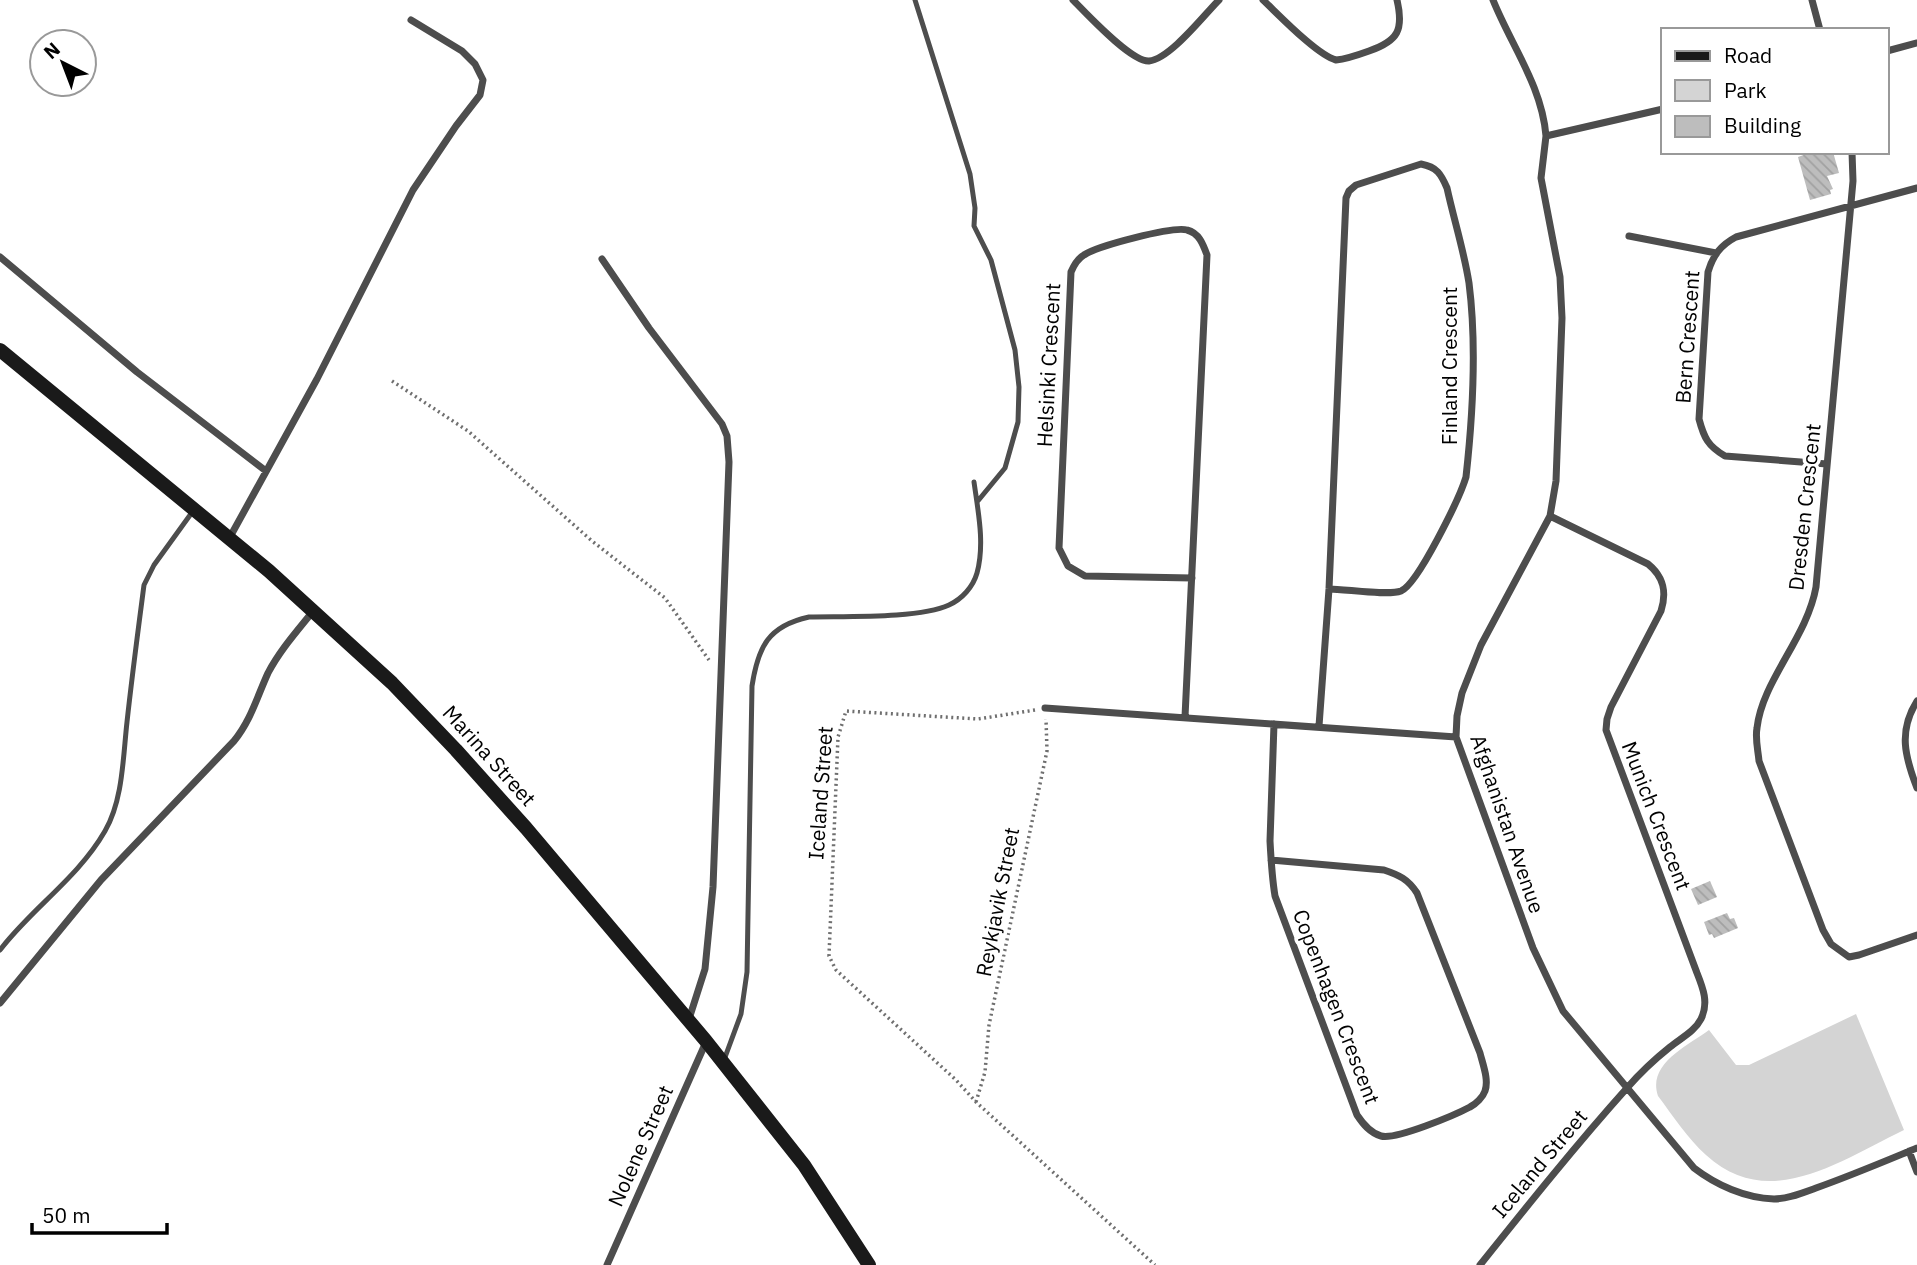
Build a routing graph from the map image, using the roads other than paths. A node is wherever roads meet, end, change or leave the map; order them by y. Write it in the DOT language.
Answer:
graph roads {
  1 [pos="915,0"];
  2 [pos="1073,0"];
  3 [pos="1219,0"];
  4 [pos="1263,0"];
  5 [pos="1397,0"];
  6 [pos="1493,0"];
  7 [pos="1812,0"];
  8 [pos="411,20"];
  9 [pos="1819,28"];
  10 [pos="1917,43"];
  11 [pos="1889,50"];
  12 [pos="1661,109"];
  13 [pos="1546,136"];
  14 [pos="1852,154"];
  15 [pos="1917,188"];
  16 [pos="1851,206"];
  17 [pos="1629,236"];
  18 [pos="1716,253"];
  19 [pos="0,257"];
  20 [pos="602,260"];
  21 [pos="0,350"];
  22 [pos="1827,464"];
  23 [pos="266,471"];
  24 [pos="974,482"];
  25 [pos="976,502"];
  26 [pos="195,508"];
  27 [pos="1550,516"];
  28 [pos="230,537"];
  29 [pos="1192,578"];
  30 [pos="1329,589"];
  31 [pos="314,610"];
  32 [pos="1917,701"];
  33 [pos="1045,708"];
  34 [pos="1185,717"];
  35 [pos="1275,724"];
  36 [pos="1319,726"];
  37 [pos="1456,737"];
  38 [pos="1917,788"];
  39 [pos="1271,860"];
  40 [pos="1917,934"];
  41 [pos="0,950"];
  42 [pos="0,1003"];
  43 [pos="689,1020"];
  44 [pos="706,1041"];
  45 [pos="723,1063"];
  46 [pos="1628,1086"];
  47 [pos="1917,1148"];
  48 [pos="1909,1152"];
  49 [pos="1917,1172"];
  50 [pos="607,1265"];
  51 [pos="869,1265"];
  52 [pos="1480,1265"];
  1 -- 25 [label="lane"];
  2 -- 3 [label="street"];
  4 -- 5 [label="street"];
  6 -- 13 [label="street, Afghanistan Avenue"];
  7 -- 9 [label="street"];
  8 -- 23 [label="street"];
  10 -- 11 [label="street"];
  12 -- 13 [label="street"];
  13 -- 27 [label="street, Afghanistan Avenue"];
  14 -- 16 [label="street, Dresden Crescent"];
  15 -- 16 [label="street"];
  16 -- 18 [label="street, Bern Crescent"];
  16 -- 22 [label="street, Dresden Crescent"];
  17 -- 18 [label="street"];
  18 -- 22 [label="street, Bern Crescent"];
  19 -- 23 [label="street"];
  20 -- 43 [label="street"];
  21 -- 26 [label="main road, Marina Street"];
  22 -- 40 [label="street, Dresden Crescent"];
  23 -- 28 [label="street"];
  24 -- 25 [label="lane"];
  25 -- 45 [label="lane"];
  26 -- 28 [label="main road, Marina Street"];
  26 -- 41 [label="lane"];
  27 -- 37 [label="street, Afghanistan Avenue"];
  27 -- 46 [label="street, Munich Crescent"];
  28 -- 31 [label="main road, Marina Street"];
  29 -- 29 [label="street, Helsinki Crescent"];
  29 -- 34 [label="street, Helsinki Crescent"];
  30 -- 30 [label="street, Finland Crescent"];
  30 -- 36 [label="street, Finland Crescent"];
  31 -- 42 [label="street"];
  31 -- 43 [label="main road, Marina Street"];
  32 -- 38 [label="street"];
  33 -- 34 [label="street"];
  34 -- 35 [label="street"];
  35 -- 36 [label="street"];
  35 -- 39 [label="street, Copenhagen Crescent"];
  36 -- 37 [label="street"];
  37 -- 46 [label="street, Afghanistan Avenue"];
  39 -- 39 [label="street, Copenhagen Crescent"];
  43 -- 44 [label="main road, Marina Street"];
  44 -- 45 [label="main road, Marina Street"];
  44 -- 50 [label="street, Nolene Street"];
  45 -- 51 [label="main road, Marina Street"];
  46 -- 48 [label="street, Afghanistan Avenue"];
  46 -- 52 [label="street, Iceland Street"];
  47 -- 48 [label="street, Afghanistan Avenue"];
  48 -- 49 [label="street"];
}
